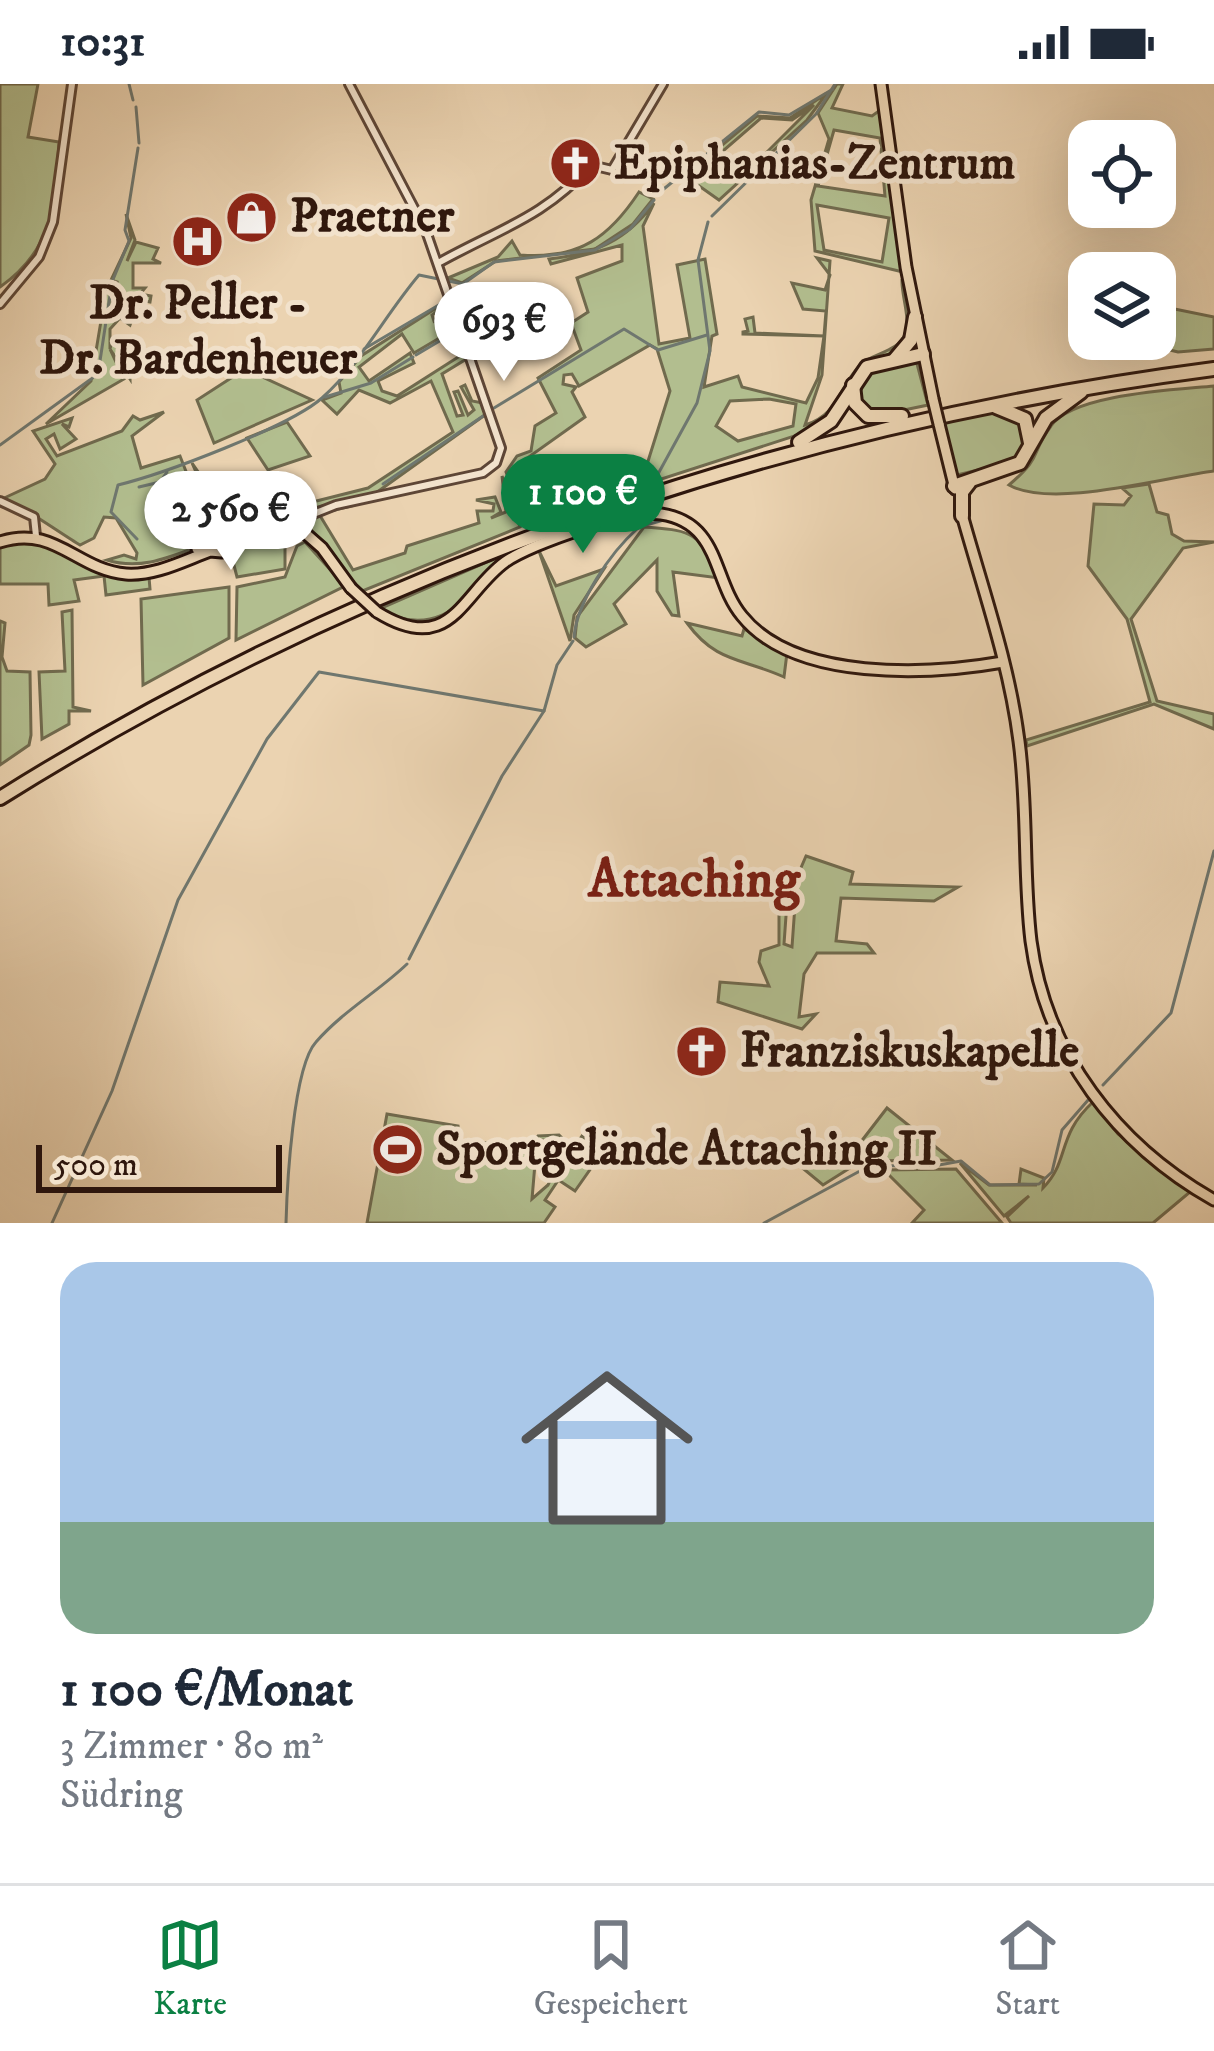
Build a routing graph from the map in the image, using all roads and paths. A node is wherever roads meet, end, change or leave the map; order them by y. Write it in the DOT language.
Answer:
graph roads {
  1 [pos="72,84"];
  2 [pos="350,84"];
  3 [pos="663,84"];
  4 [pos="881,84"];
  5 [pos="438,262"];
  6 [pos="0,304"];
  7 [pos="915,317"];
  8 [pos="922,354"];
  9 [pos="894,359"];
  10 [pos="1214,366"];
  11 [pos="854,383"];
  12 [pos="1110,383"];
  13 [pos="976,407"];
  14 [pos="902,416"];
  15 [pos="799,442"];
  16 [pos="1029,450"];
  17 [pos="970,482"];
  18 [pos="954,486"];
  19 [pos="659,487"];
  20 [pos="0,501"];
  21 [pos="962,516"];
  22 [pos="306,517"];
  23 [pos="297,532"];
  24 [pos="36,534"];
  25 [pos="0,540"];
  26 [pos="999,638"];
  27 [pos="1003,662"];
  28 [pos="983,665"];
  29 [pos="1008,681"];
  30 [pos="0,794"];
  31 [pos="1214,1200"];
  1 -- 6 [label="street"];
  2 -- 5 [label="street"];
  3 -- 5 [label="street"];
  4 -- 7 [label="main road"];
  5 -- 22 [label="street"];
  7 -- 8 [label="main road"];
  7 -- 9 [label="highway"];
  8 -- 9 [label="highway"];
  8 -- 18 [label="main road, bridge"];
  9 -- 11 [label="highway"];
  10 -- 12 [label="highway"];
  10 -- 14 [label="highway"];
  11 -- 14 [label="highway"];
  11 -- 15 [label="highway"];
  12 -- 13 [label="highway"];
  12 -- 16 [label="highway"];
  13 -- 16 [label="highway"];
  13 -- 19 [label="highway"];
  14 -- 15 [label="highway"];
  15 -- 19 [label="highway"];
  16 -- 17 [label="highway"];
  17 -- 18 [label="highway"];
  17 -- 21 [label="highway"];
  18 -- 21 [label="main road"];
  19 -- 30 [label="highway"];
  20 -- 24 [label="street"];
  21 -- 26 [label="main road"];
  22 -- 23 [label="main road"];
  23 -- 24 [label="main road"];
  23 -- 28 [label="main road, bridge"];
  24 -- 25 [label="main road"];
  26 -- 27 [label="main road"];
  26 -- 28 [label="main road"];
  27 -- 28 [label="main road"];
  27 -- 29 [label="main road"];
  28 -- 29 [label="main road"];
  29 -- 31 [label="main road"];
}
